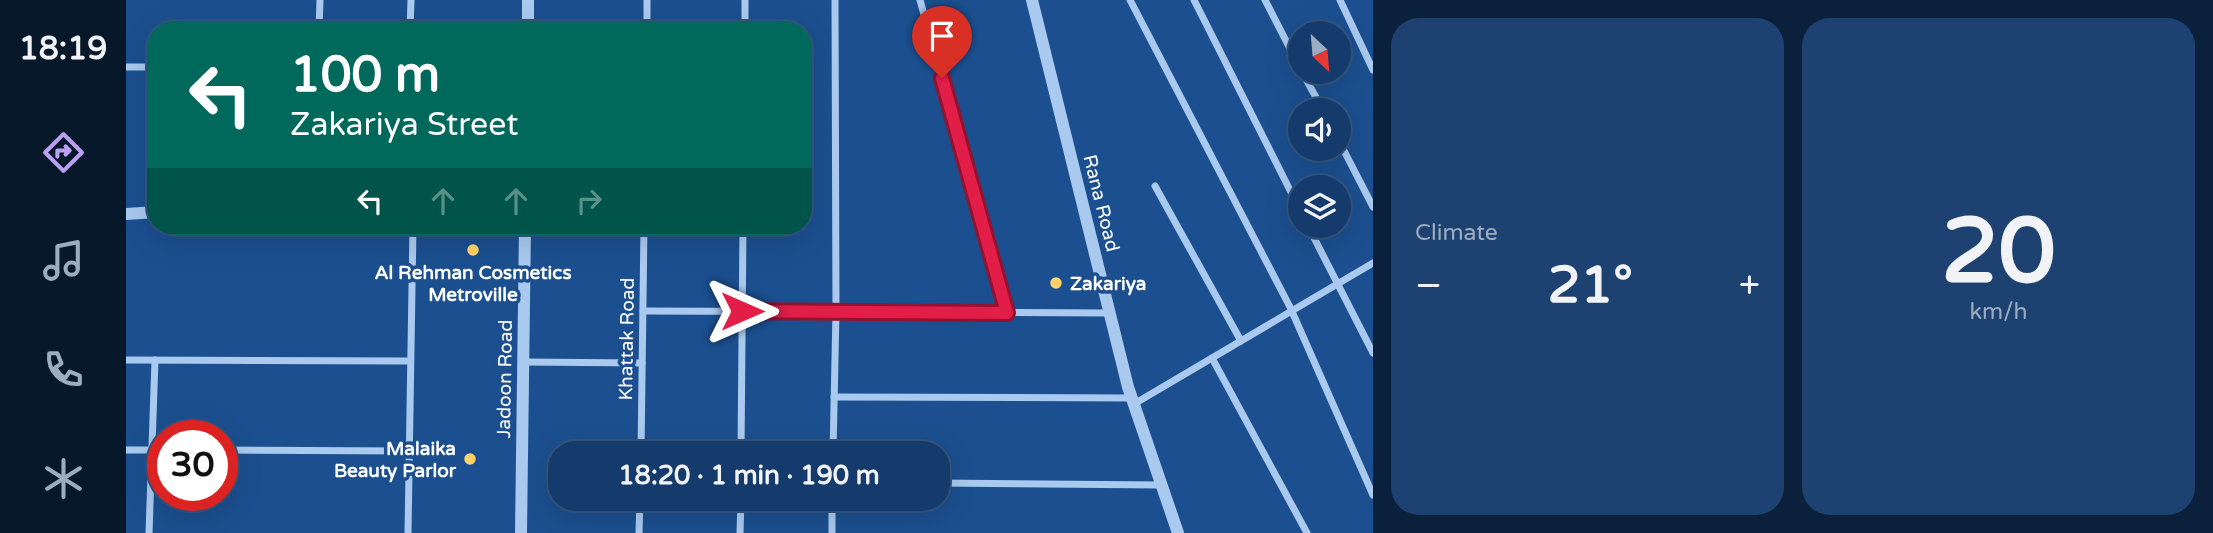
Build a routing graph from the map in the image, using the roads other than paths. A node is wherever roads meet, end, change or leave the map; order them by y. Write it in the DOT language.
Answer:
graph roads {
  1 [pos="320,0"];
  2 [pos="411,0"];
  3 [pos="528,0"];
  4 [pos="647,0"];
  5 [pos="745,0"];
  6 [pos="835,0"];
  7 [pos="920,0"];
  8 [pos="1032,0"];
  9 [pos="1130,0"];
  10 [pos="1194,0"];
  11 [pos="1265,0"];
  12 [pos="1340,0"];
  13 [pos="319,21"];
  14 [pos="410,21"];
  15 [pos="528,21"];
  16 [pos="647,21"];
  17 [pos="744,21"];
  18 [pos="1288,45"];
  19 [pos="126,67"];
  20 [pos="147,67"];
  21 [pos="1373,70"];
  22 [pos="1349,161"];
  23 [pos="1155,186"];
  24 [pos="1288,186"];
  25 [pos="1373,207"];
  26 [pos="147,213"];
  27 [pos="126,214"];
  28 [pos="413,235"];
  29 [pos="525,235"];
  30 [pos="644,235"];
  31 [pos="743,235"];
  32 [pos="1314,238"];
  33 [pos="1373,263"];
  34 [pos="1338,284"];
  35 [pos="643,311"];
  36 [pos="742,311"];
  37 [pos="1292,311"];
  38 [pos="836,312"];
  39 [pos="1007,313"];
  40 [pos="1110,313"];
  41 [pos="1241,341"];
  42 [pos="1373,353"];
  43 [pos="1212,358"];
  44 [pos="126,360"];
  45 [pos="155,360"];
  46 [pos="409,361"];
  47 [pos="523,362"];
  48 [pos="642,363"];
  49 [pos="834,397"];
  50 [pos="1133,401"];
  51 [pos="152,420"];
  52 [pos="640,441"];
  53 [pos="741,441"];
  54 [pos="833,441"];
  55 [pos="126,450"];
  56 [pos="147,450"];
  57 [pos="238,450"];
  58 [pos="408,451"];
  59 [pos="950,483"];
  60 [pos="1161,485"];
  61 [pos="1373,495"];
  62 [pos="150,511"];
  63 [pos="640,511"];
  64 [pos="741,511"];
  65 [pos="832,511"];
  66 [pos="149,533"];
  67 [pos="408,533"];
  68 [pos="521,533"];
  69 [pos="639,533"];
  70 [pos="740,533"];
  71 [pos="832,533"];
  72 [pos="1178,533"];
  73 [pos="1307,533"];
  1 -- 13 [label="street"];
  2 -- 14 [label="street"];
  3 -- 15 [label="street"];
  4 -- 16 [label="street"];
  5 -- 17 [label="street"];
  6 -- 38 [label="street"];
  7 -- 39 [label="street"];
  8 -- 40 [label="street, Rana Road"];
  9 -- 37 [label="street"];
  10 -- 24 [label="street"];
  11 -- 18 [label="street"];
  12 -- 21 [label="street"];
  19 -- 20 [label="street"];
  22 -- 25 [label="street"];
  23 -- 41 [label="street"];
  26 -- 27 [label="street"];
  28 -- 46 [label="street"];
  29 -- 47 [label="street, Jadoon Road"];
  30 -- 35 [label="street, Khattak Road"];
  31 -- 36 [label="street"];
  32 -- 34 [label="street"];
  33 -- 34 [label="street"];
  34 -- 37 [label="street"];
  34 -- 42 [label="street"];
  35 -- 36 [label="street"];
  35 -- 48 [label="street, Khattak Road"];
  36 -- 38 [label="street"];
  36 -- 53 [label="street"];
  37 -- 41 [label="street"];
  37 -- 61 [label="street"];
  38 -- 39 [label="street"];
  38 -- 49 [label="street"];
  39 -- 40 [label="street"];
  40 -- 50 [label="street, Rana Road"];
  41 -- 43 [label="street"];
  43 -- 50 [label="street"];
  43 -- 73 [label="street"];
  44 -- 45 [label="street"];
  45 -- 46 [label="street"];
  45 -- 51 [label="street"];
  46 -- 58 [label="street"];
  47 -- 48 [label="street"];
  47 -- 68 [label="street, Jadoon Road"];
  48 -- 52 [label="street, Khattak Road"];
  49 -- 50 [label="street"];
  49 -- 54 [label="street"];
  50 -- 60 [label="street, Rana Road"];
  55 -- 56 [label="street"];
  57 -- 58 [label="street"];
  58 -- 67 [label="street"];
  59 -- 60 [label="street"];
  60 -- 72 [label="street, Rana Road"];
  62 -- 66 [label="street"];
  63 -- 69 [label="street"];
  64 -- 70 [label="street"];
  65 -- 71 [label="street"];
}
